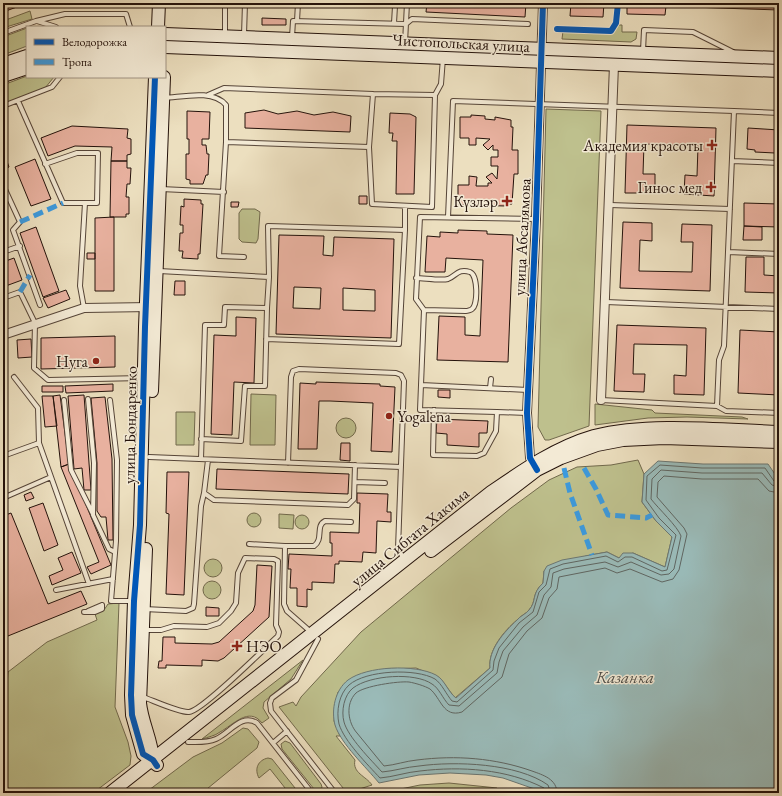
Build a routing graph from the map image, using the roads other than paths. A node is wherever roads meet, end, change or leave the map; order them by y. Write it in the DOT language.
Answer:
graph roads {
  1 [pos="159,3"];
  2 [pos="166,3"];
  3 [pos="225,3"];
  4 [pos="244,3"];
  5 [pos="298,3"];
  6 [pos="406,3"];
  7 [pos="543,3"];
  8 [pos="395,6"];
  9 [pos="36,21"];
  10 [pos="297,21"];
  11 [pos="394,23"];
  12 [pos="406,24"];
  13 [pos="528,24"];
  14 [pos="53,26"];
  15 [pos="130,26"];
  16 [pos="158,26"];
  17 [pos="165,26"];
  18 [pos="3,33"];
  19 [pos="166,34"];
  20 [pos="225,37"];
  21 [pos="244,37"];
  22 [pos="292,40"];
  23 [pos="405,44"];
  24 [pos="166,47"];
  25 [pos="542,49"];
  26 [pos="643,53"];
  27 [pos="26,56"];
  28 [pos="740,56"];
  29 [pos="443,58"];
  30 [pos="779,58"];
  31 [pos="542,63"];
  32 [pos="3,64"];
  33 [pos="614,65"];
  34 [pos="26,68"];
  35 [pos="779,71"];
  36 [pos="3,76"];
  37 [pos="59,78"];
  38 [pos="155,78"];
  39 [pos="164,78"];
  40 [pos="373,94"];
  41 [pos="208,95"];
  42 [pos="435,95"];
  43 [pos="164,98"];
  44 [pos="18,101"];
  45 [pos="540,104"];
  46 [pos="3,106"];
  47 [pos="613,106"];
  48 [pos="734,111"];
  49 [pos="779,113"];
  50 [pos="226,142"];
  51 [pos="369,147"];
  52 [pos="732,161"];
  53 [pos="779,163"];
  54 [pos="45,164"];
  55 [pos="3,185"];
  56 [pos="161,189"];
  57 [pos="224,192"];
  58 [pos="85,203"];
  59 [pos="610,205"];
  60 [pos="405,207"];
  61 [pos="730,209"];
  62 [pos="448,217"];
  63 [pos="536,219"];
  64 [pos="405,230"];
  65 [pos="20,246"];
  66 [pos="3,252"];
  67 [pos="728,252"];
  68 [pos="779,254"];
  69 [pos="244,257"];
  70 [pos="148,262"];
  71 [pos="157,271"];
  72 [pos="269,277"];
  73 [pos="416,278"];
  74 [pos="3,298"];
  75 [pos="606,302"];
  76 [pos="40,305"];
  77 [pos="151,307"];
  78 [pos="726,307"];
  79 [pos="84,308"];
  80 [pos="267,308"];
  81 [pos="779,309"];
  82 [pos="424,310"];
  83 [pos="35,323"];
  84 [pos="3,335"];
  85 [pos="266,339"];
  86 [pos="14,377"];
  87 [pos="144,378"];
  88 [pos="490,379"];
  89 [pos="421,385"];
  90 [pos="490,388"];
  91 [pos="528,390"];
  92 [pos="659,397"];
  93 [pos="88,399"];
  94 [pos="64,400"];
  95 [pos="110,400"];
  96 [pos="601,400"];
  97 [pos="659,403"];
  98 [pos="717,406"];
  99 [pos="434,410"];
  100 [pos="497,412"];
  101 [pos="779,412"];
  102 [pos="527,413"];
  103 [pos="779,432"];
  104 [pos="201,439"];
  105 [pos="779,442"];
  106 [pos="39,443"];
  107 [pos="3,456"];
  108 [pos="149,457"];
  109 [pos="201,459"];
  110 [pos="208,460"];
  111 [pos="288,463"];
  112 [pos="355,465"];
  113 [pos="401,467"];
  114 [pos="535,467"];
  115 [pos="51,477"];
  116 [pos="355,482"];
  117 [pos="385,483"];
  118 [pos="204,493"];
  119 [pos="3,498"];
  120 [pos="93,514"];
  121 [pos="351,522"];
  122 [pos="249,544"];
  123 [pos="285,546"];
  124 [pos="115,552"];
  125 [pos="406,560"];
  126 [pos="113,579"];
  127 [pos="89,584"];
  128 [pos="56,590"];
  129 [pos="134,601"];
  130 [pos="144,609"];
  131 [pos="144,630"];
  132 [pos="315,636"];
  133 [pos="140,696"];
  134 [pos="287,731"];
  135 [pos="188,742"];
  136 [pos="273,743"];
  137 [pos="155,763"];
  138 [pos="332,788"];
  139 [pos="110,793"];
  140 [pos="124,793"];
  141 [pos="312,793"];
  142 [pos="325,793"];
  143 [pos="335,793"];
  1 -- 16 [label="main road"];
  2 -- 17 [label="main road"];
  3 -- 20 [label="lane"];
  4 -- 21 [label="lane"];
  5 -- 10 [label="lane"];
  6 -- 12 [label="lane"];
  7 -- 25 [label="street, улица Абсалямова"];
  8 -- 11 [label="lane"];
  9 -- 14 [label="lane"];
  9 -- 15 [label="lane"];
  9 -- 18 [label="lane"];
  10 -- 11 [label="lane"];
  10 -- 22 [label="lane"];
  11 -- 12 [label="lane"];
  12 -- 13 [label="lane"];
  12 -- 23 [label="lane"];
  19 -- 20 [label="main road, Чистопольская улица"];
  20 -- 21 [label="main road, Чистопольская улица"];
  21 -- 22 [label="main road, Чистопольская улица"];
  22 -- 23 [label="main road, Чистопольская улица"];
  23 -- 25 [label="main road, Чистопольская улица"];
  24 -- 29 [label="main road, Чистопольская улица"];
  25 -- 26 [label="main road, Чистопольская улица"];
  25 -- 31 [label="street, улица Абсалямова"];
  26 -- 28 [label="main road, Чистопольская улица"];
  26 -- 28 [label="lane"];
  27 -- 32 [label="main road"];
  28 -- 30 [label="main road, Чистопольская улица"];
  29 -- 31 [label="main road, Чистопольская улица"];
  29 -- 42 [label="lane"];
  31 -- 33 [label="main road, Чистопольская улица"];
  31 -- 45 [label="street, улица Абсалямова"];
  33 -- 35 [label="main road, Чистопольская улица"];
  33 -- 47 [label="street"];
  34 -- 36 [label="main road"];
  37 -- 44 [label="lane"];
  38 -- 70 [label="main road, улица Бондаренко"];
  39 -- 43 [label="main road, улица Бондаренко"];
  40 -- 41 [label="lane"];
  40 -- 42 [label="lane"];
  40 -- 51 [label="lane"];
  41 -- 43 [label="lane"];
  41 -- 50 [label="lane"];
  42 -- 60 [label="lane"];
  43 -- 56 [label="main road, улица Бондаренко"];
  44 -- 46 [label="lane"];
  44 -- 54 [label="lane"];
  45 -- 47 [label="lane"];
  45 -- 62 [label="lane"];
  45 -- 63 [label="street, улица Абсалямова"];
  47 -- 48 [label="lane"];
  47 -- 59 [label="street"];
  48 -- 49 [label="lane"];
  48 -- 52 [label="lane"];
  50 -- 51 [label="lane"];
  50 -- 57 [label="lane"];
  51 -- 60 [label="lane"];
  52 -- 53 [label="lane"];
  52 -- 61 [label="lane"];
  54 -- 58 [label="lane"];
  54 -- 58 [label="lane"];
  55 -- 65 [label="lane"];
  56 -- 57 [label="lane"];
  56 -- 71 [label="main road, улица Бондаренко"];
  57 -- 69 [label="lane"];
  58 -- 79 [label="lane"];
  59 -- 61 [label="lane"];
  59 -- 75 [label="street"];
  60 -- 64 [label="lane"];
  61 -- 67 [label="lane"];
  62 -- 63 [label="lane"];
  62 -- 73 [label="lane"];
  63 -- 91 [label="street, улица Абсалямова"];
  64 -- 72 [label="lane"];
  64 -- 85 [label="lane"];
  65 -- 66 [label="lane"];
  65 -- 76 [label="lane"];
  67 -- 68 [label="lane"];
  67 -- 78 [label="lane"];
  70 -- 71 [label="lane"];
  70 -- 77 [label="main road, улица Бондаренко"];
  71 -- 72 [label="lane"];
  71 -- 77 [label="main road, улица Бондаренко"];
  72 -- 80 [label="lane"];
  73 -- 82 [label="lane"];
  73 -- 82 [label="lane"];
  74 -- 83 [label="lane"];
  75 -- 78 [label="lane"];
  75 -- 96 [label="street"];
  77 -- 79 [label="street"];
  77 -- 87 [label="main road, улица Бондаренко"];
  77 -- 108 [label="main road, улица Бондаренко"];
  78 -- 81 [label="lane"];
  78 -- 98 [label="lane"];
  79 -- 83 [label="street"];
  80 -- 85 [label="lane"];
  80 -- 104 [label="lane"];
  82 -- 89 [label="lane"];
  83 -- 84 [label="street"];
  83 -- 87 [label="lane"];
  85 -- 104 [label="lane"];
  86 -- 106 [label="lane"];
  87 -- 129 [label="main road, улица Бондаренко"];
  88 -- 90 [label="lane"];
  89 -- 90 [label="lane"];
  89 -- 99 [label="lane"];
  90 -- 91 [label="lane"];
  91 -- 102 [label="street, улица Абсалямова"];
  92 -- 97 [label="lane"];
  93 -- 120 [label="lane"];
  94 -- 120 [label="lane"];
  95 -- 124 [label="lane"];
  96 -- 97 [label="lane"];
  97 -- 98 [label="lane"];
  98 -- 101 [label="lane"];
  99 -- 100 [label="lane"];
  99 -- 100 [label="lane"];
  100 -- 102 [label="lane"];
  102 -- 114 [label="street, улица Абсалямова"];
  103 -- 114 [label="main road, улица Сибгата Хакима"];
  104 -- 109 [label="lane"];
  105 -- 114 [label="main road, улица Сибгата Хакима"];
  106 -- 107 [label="lane"];
  106 -- 115 [label="lane"];
  108 -- 109 [label="lane"];
  108 -- 130 [label="main road, улица Бондаренко"];
  109 -- 110 [label="lane"];
  110 -- 111 [label="lane"];
  110 -- 118 [label="lane"];
  111 -- 112 [label="lane"];
  111 -- 113 [label="lane"];
  112 -- 113 [label="lane"];
  112 -- 116 [label="lane"];
  113 -- 125 [label="lane"];
  114 -- 125 [label="main road, улица Сибгата Хакима"];
  114 -- 132 [label="main road, улица Сибгата Хакима"];
  115 -- 119 [label="lane"];
  115 -- 127 [label="lane"];
  116 -- 117 [label="lane"];
  116 -- 118 [label="lane"];
  118 -- 130 [label="lane"];
  120 -- 124 [label="lane"];
  121 -- 123 [label="lane"];
  122 -- 123 [label="lane"];
  123 -- 132 [label="lane"];
  124 -- 126 [label="lane"];
  125 -- 132 [label="main road, улица Сибгата Хакима"];
  126 -- 127 [label="lane"];
  126 -- 129 [label="lane"];
  127 -- 128 [label="lane"];
  129 -- 137 [label="main road, улица Бондаренко"];
  130 -- 131 [label="main road, улица Бондаренко"];
  131 -- 133 [label="main road, улица Бондаренко"];
  131 -- 133 [label="lane"];
  132 -- 134 [label="lane"];
  132 -- 135 [label="main road, улица Сибгата Хакима"];
  132 -- 137 [label="main road, улица Сибгата Хакима"];
  133 -- 137 [label="main road, улица Бондаренко"];
  134 -- 136 [label="lane"];
  134 -- 138 [label="lane"];
  135 -- 136 [label="lane"];
  135 -- 137 [label="main road, улица Сибгата Хакима"];
  136 -- 141 [label="lane"];
  137 -- 139 [label="main road, улица Сибгата Хакима"];
  137 -- 140 [label="main road, улица Сибгата Хакима"];
  138 -- 142 [label="lane"];
  138 -- 143 [label="lane"];
}
